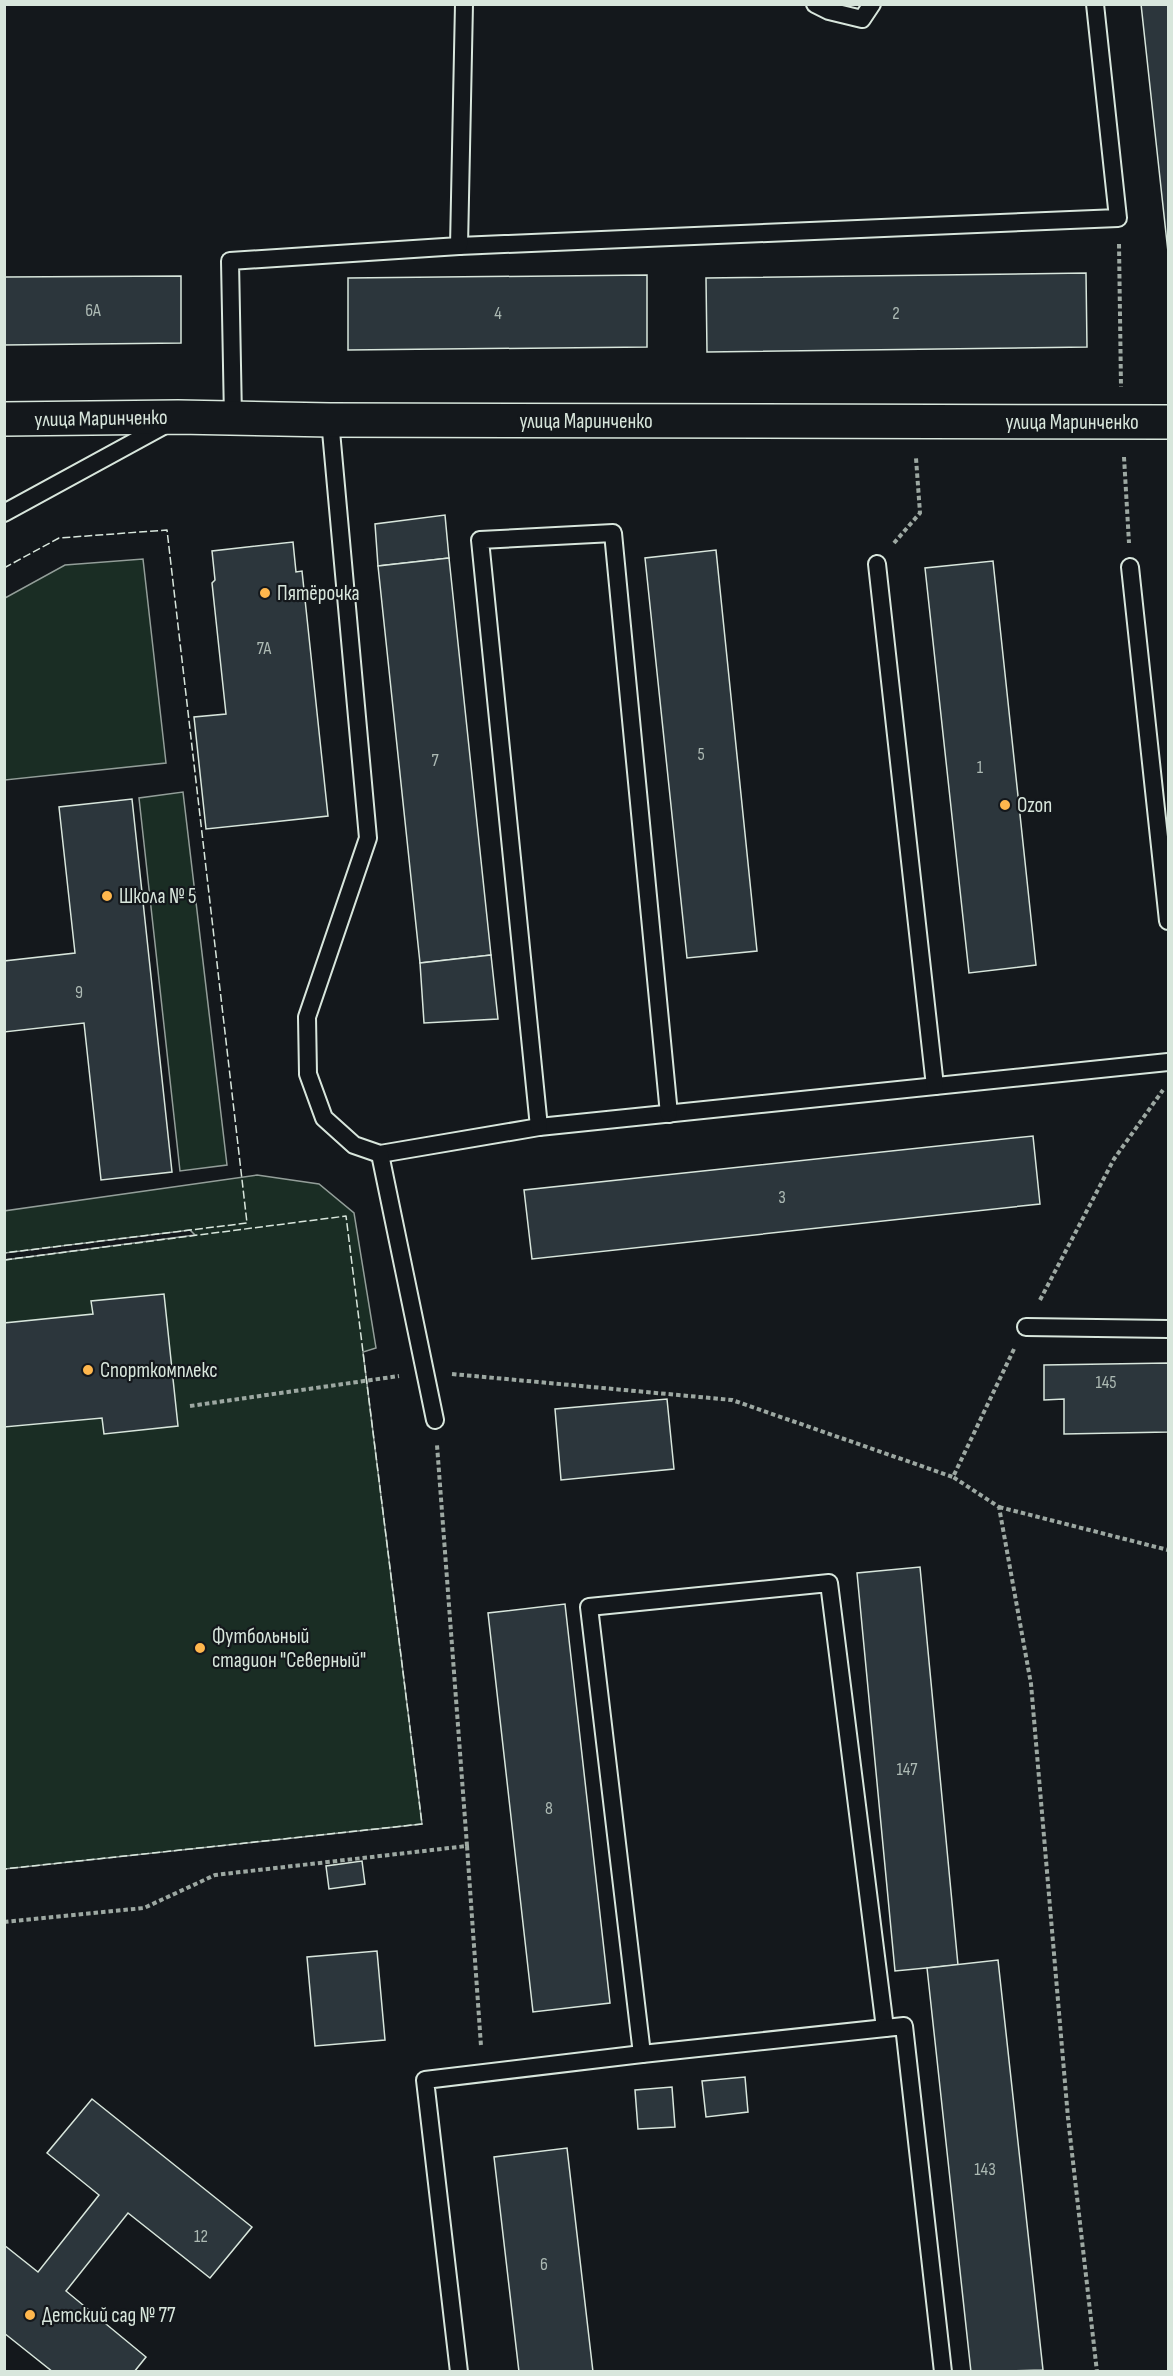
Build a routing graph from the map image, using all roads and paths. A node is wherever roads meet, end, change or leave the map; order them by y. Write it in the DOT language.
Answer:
graph roads {
  1 [pos="464,4"];
  2 [pos="815,4"];
  3 [pos="872,4"];
  4 [pos="1095,4"];
  5 [pos="459,246"];
  6 [pos="178,417"];
  7 [pos="233,418"];
  8 [pos="4,419"];
  9 [pos="330,420"];
  10 [pos="1168,422"];
  11 [pos="916,466"];
  12 [pos="4,513"];
  13 [pos="877,564"];
  14 [pos="1130,567"];
  15 [pos="1168,921"];
  16 [pos="1168,1062"];
  17 [pos="1168,1082"];
  18 [pos="935,1086"];
  19 [pos="669,1114"];
  20 [pos="539,1127"];
  21 [pos="380,1154"];
  22 [pos="1026,1327"];
  23 [pos="1168,1329"];
  24 [pos="426,1372"];
  25 [pos="190,1406"];
  26 [pos="435,1420"];
  27 [pos="953,1477"];
  28 [pos="999,1507"];
  29 [pos="1168,1550"];
  30 [pos="467,1846"];
  31 [pos="4,1922"];
  32 [pos="885,2028"];
  33 [pos="642,2054"];
  34 [pos="483,2073"];
  35 [pos="459,2372"];
  36 [pos="943,2372"];
  37 [pos="1097,2372"];
  1 -- 5 [label="lane"];
  2 -- 3 [label="lane"];
  4 -- 5 [label="lane"];
  5 -- 7 [label="lane"];
  6 -- 7 [label="street, улица Маринченко"];
  6 -- 8 [label="street, улица Маринченко"];
  6 -- 12 [label="lane"];
  7 -- 9 [label="street, улица Маринченко"];
  9 -- 10 [label="street, улица Маринченко"];
  9 -- 21 [label="lane"];
  11 -- 13 [label="path"];
  13 -- 18 [label="lane"];
  14 -- 15 [label="lane"];
  16 -- 18 [label="lane"];
  17 -- 22 [label="path"];
  18 -- 19 [label="lane"];
  19 -- 20 [label="lane"];
  19 -- 20 [label="lane"];
  20 -- 21 [label="lane"];
  21 -- 24 [label="lane"];
  22 -- 23 [label="lane"];
  22 -- 27 [label="path"];
  24 -- 25 [label="path"];
  24 -- 26 [label="lane"];
  24 -- 27 [label="path"];
  26 -- 30 [label="path"];
  27 -- 28 [label="path"];
  28 -- 29 [label="path"];
  28 -- 37 [label="path"];
  30 -- 31 [label="path"];
  30 -- 34 [label="path"];
  32 -- 33 [label="lane"];
  32 -- 33 [label="lane"];
  32 -- 36 [label="lane"];
  33 -- 34 [label="lane"];
  34 -- 35 [label="lane"];
}
